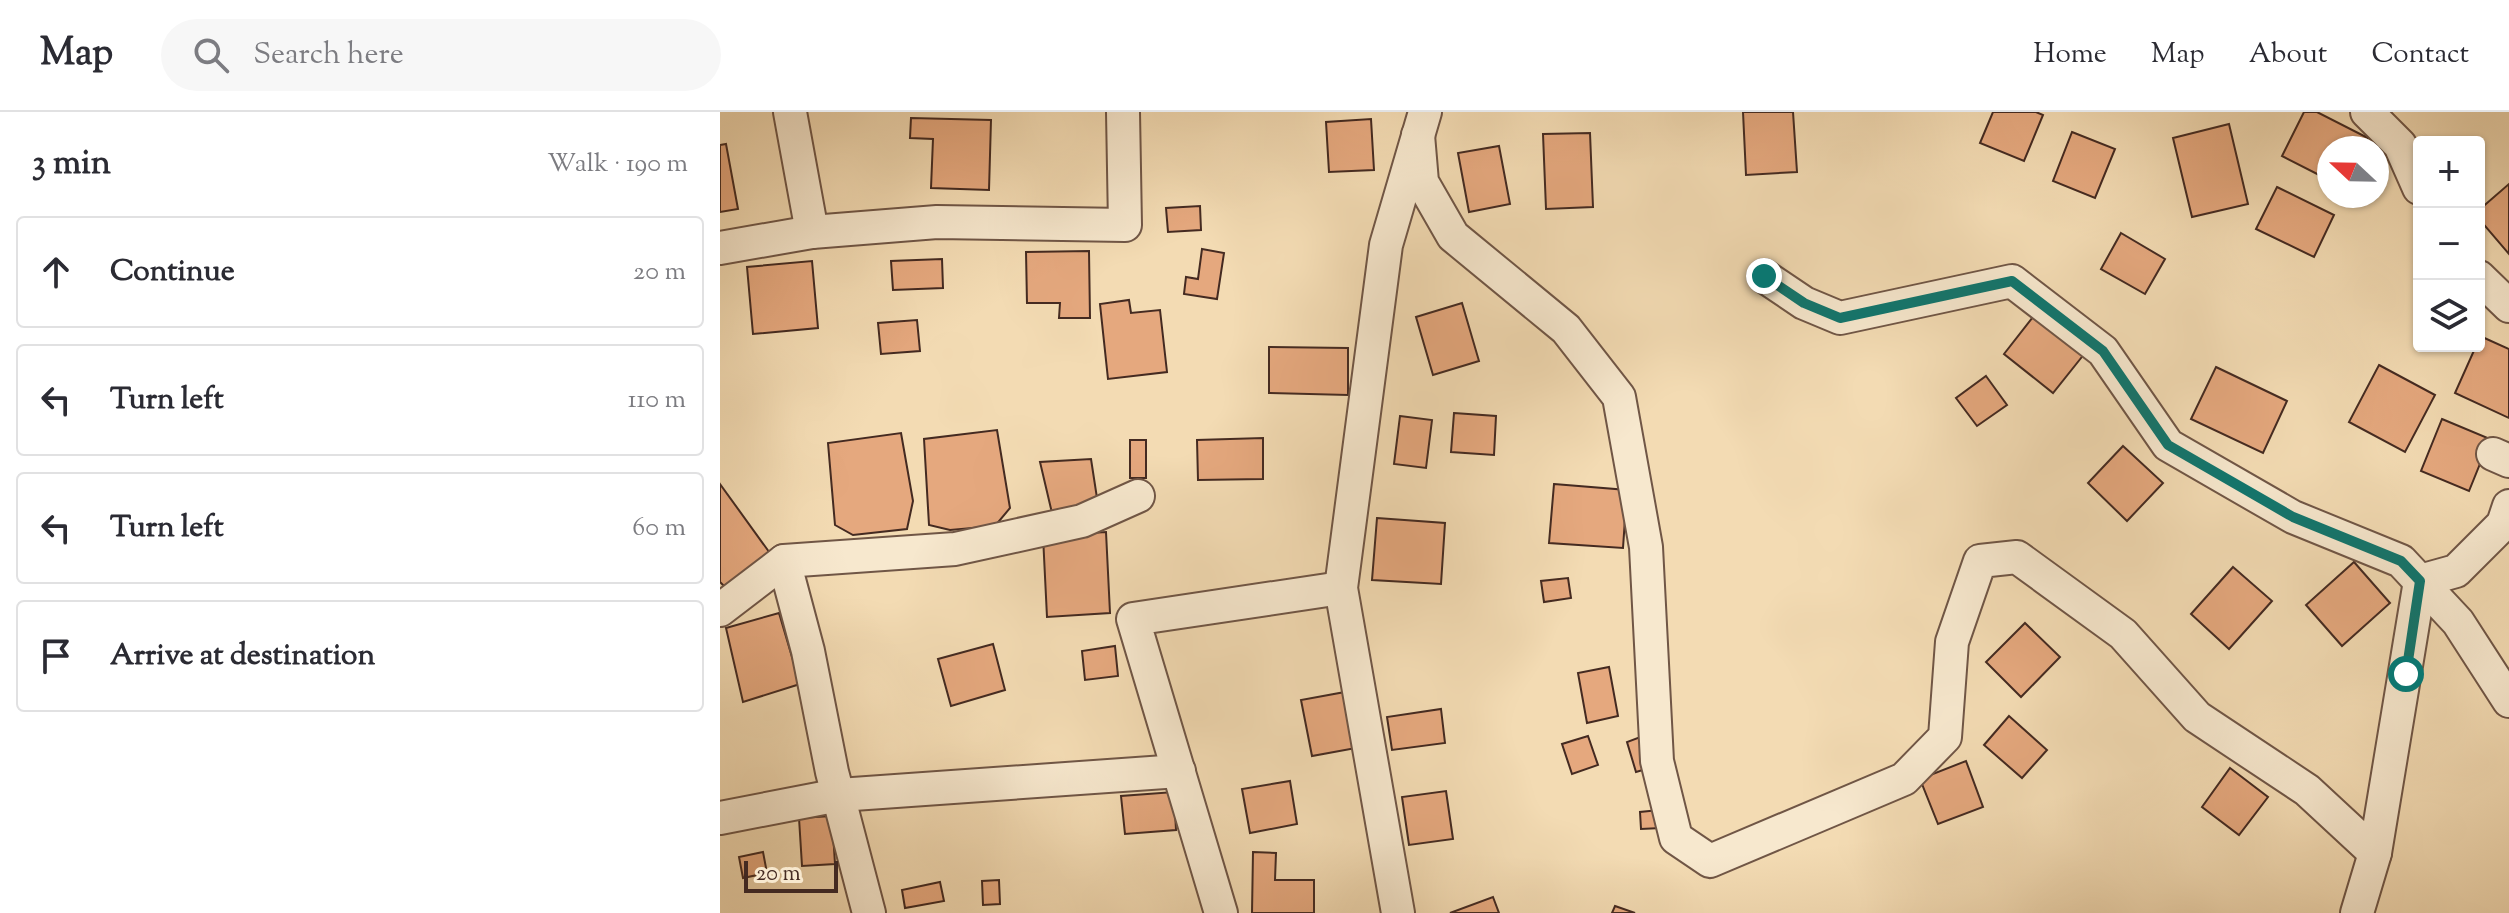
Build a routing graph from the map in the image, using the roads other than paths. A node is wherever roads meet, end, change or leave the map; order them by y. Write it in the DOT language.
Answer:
graph roads {
  1 [pos="790,112"];
  2 [pos="1123,112"];
  3 [pos="2367,112"];
  4 [pos="1422,124"];
  5 [pos="2413,174"];
  6 [pos="812,232"];
  7 [pos="720,248"];
  8 [pos="1764,276"];
  9 [pos="2482,280"];
  10 [pos="2509,306"];
  11 [pos="1138,496"];
  12 [pos="2509,506"];
  13 [pos="784,561"];
  14 [pos="2420,581"];
  15 [pos="1341,588"];
  16 [pos="720,610"];
  17 [pos="2509,701"];
  18 [pos="1179,771"];
  19 [pos="839,795"];
  20 [pos="720,818"];
  21 [pos="2375,853"];
  22 [pos="869,913"];
  23 [pos="1221,913"];
  24 [pos="1398,913"];
  25 [pos="2357,913"];
  1 -- 6 [label="street"];
  2 -- 6 [label="street"];
  3 -- 5 [label="street"];
  4 -- 15 [label="street"];
  4 -- 21 [label="street"];
  6 -- 7 [label="street"];
  8 -- 14 [label="street"];
  9 -- 10 [label="street"];
  11 -- 13 [label="street"];
  12 -- 14 [label="street"];
  13 -- 16 [label="street"];
  13 -- 19 [label="street"];
  14 -- 17 [label="street"];
  14 -- 21 [label="street"];
  15 -- 18 [label="street"];
  15 -- 24 [label="street"];
  18 -- 19 [label="street"];
  18 -- 23 [label="street"];
  19 -- 20 [label="street"];
  19 -- 22 [label="street"];
  21 -- 25 [label="street"];
}
